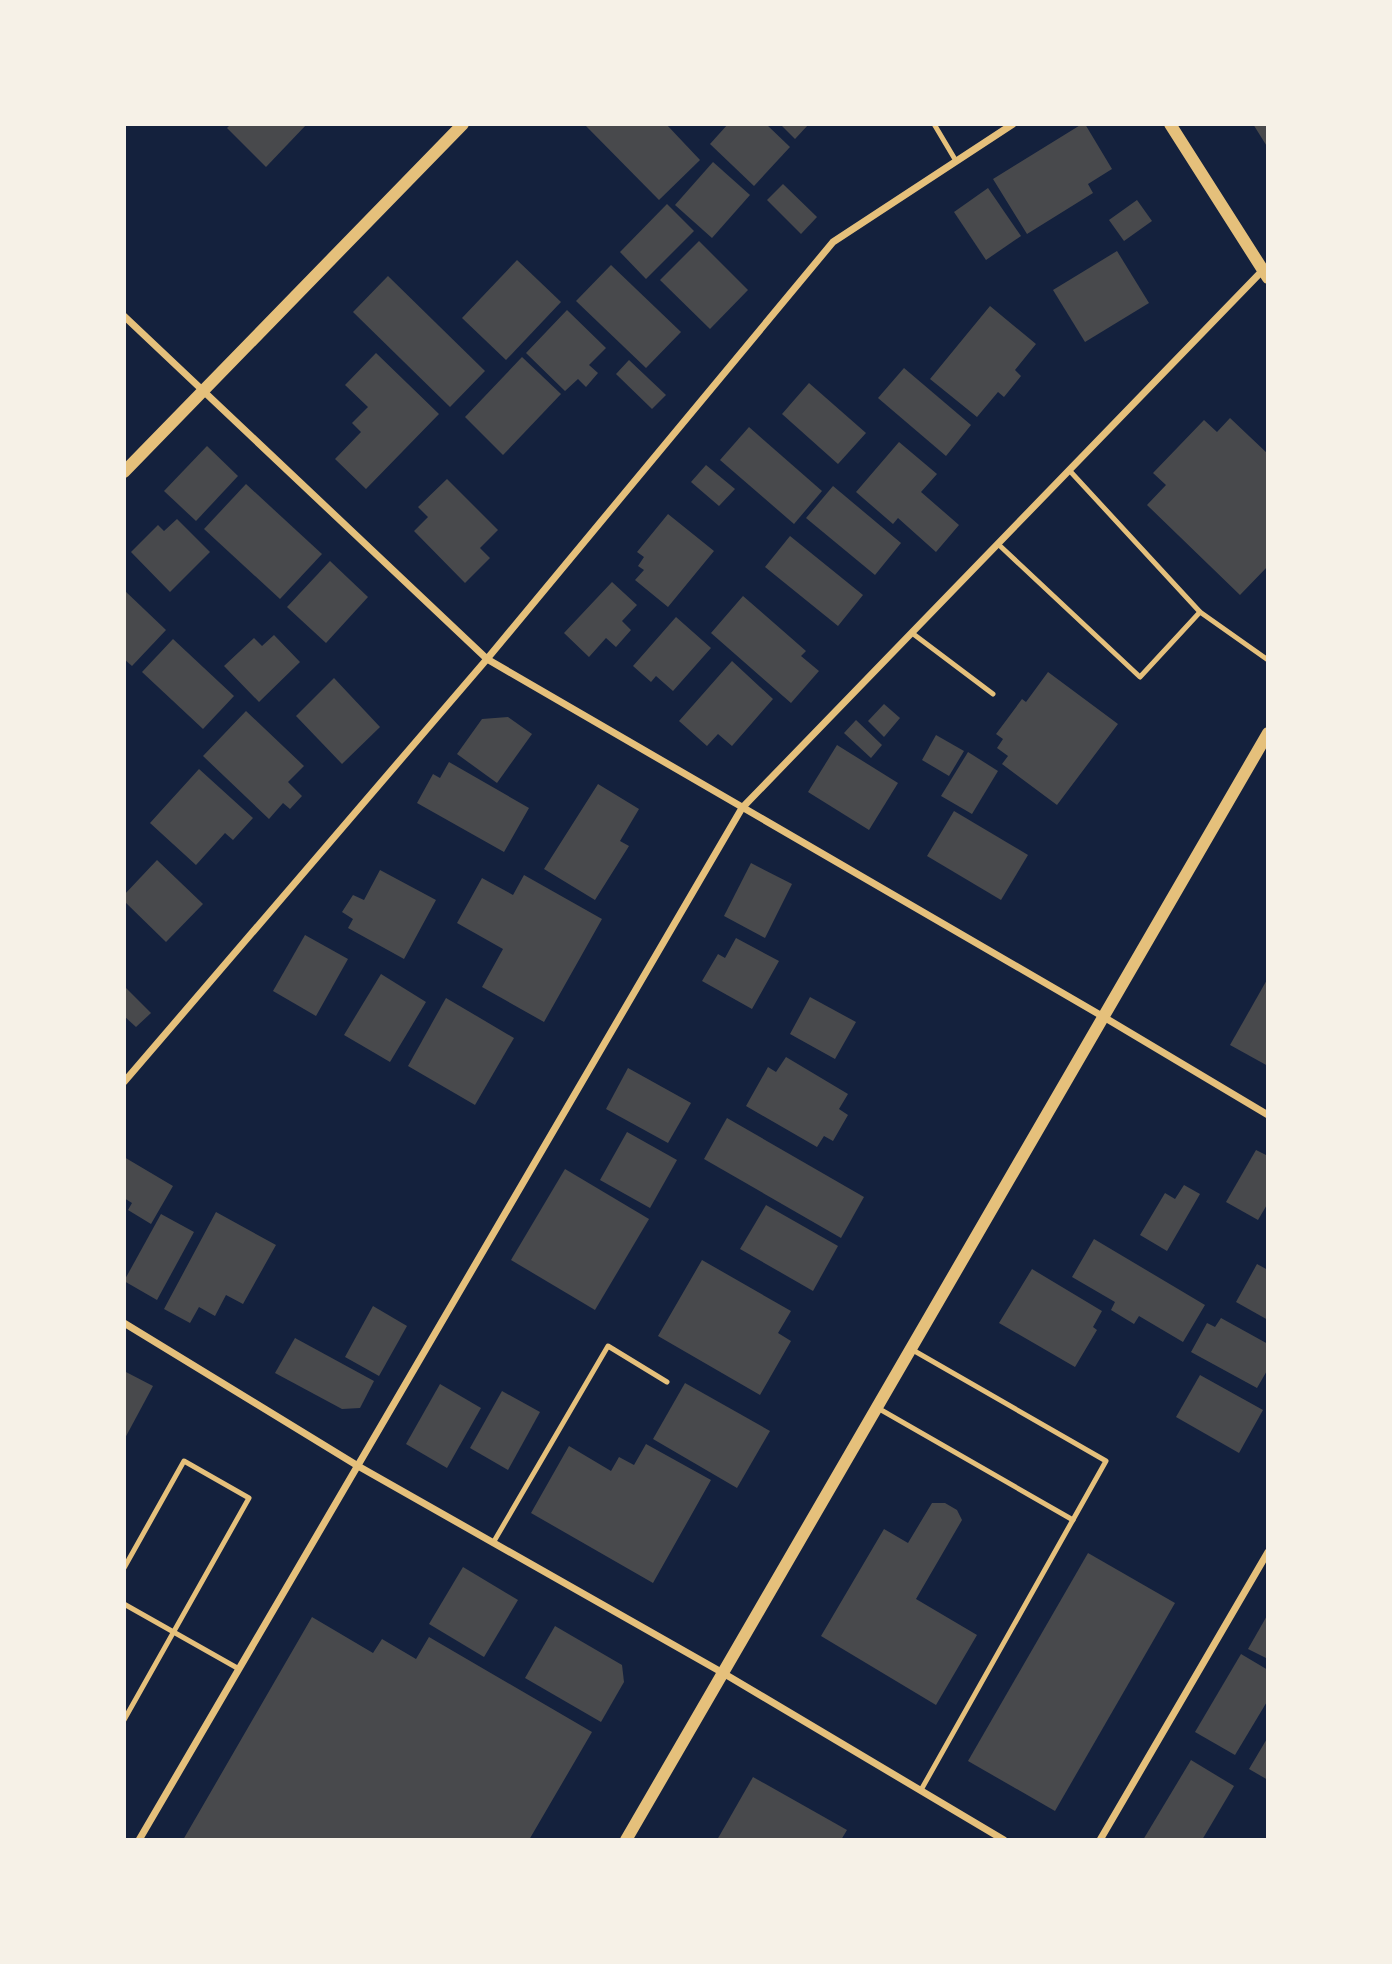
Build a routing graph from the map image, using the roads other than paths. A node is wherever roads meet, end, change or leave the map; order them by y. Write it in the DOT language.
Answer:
graph roads {
  1 [pos="463,124"];
  2 [pos="934,124"];
  3 [pos="1013,124"];
  4 [pos="1170,124"];
  5 [pos="956,162"];
  6 [pos="1266,272"];
  7 [pos="124,316"];
  8 [pos="203,391"];
  9 [pos="1069,470"];
  10 [pos="124,472"];
  11 [pos="998,544"];
  12 [pos="1199,612"];
  13 [pos="912,633"];
  14 [pos="487,659"];
  15 [pos="1268,660"];
  16 [pos="993,694"];
  17 [pos="1268,733"];
  18 [pos="742,808"];
  19 [pos="1102,1016"];
  20 [pos="124,1066"];
  21 [pos="131,1073"];
  22 [pos="124,1082"];
  23 [pos="1268,1115"];
  24 [pos="124,1323"];
  25 [pos="910,1348"];
  26 [pos="667,1382"];
  27 [pos="876,1408"];
  28 [pos="358,1466"];
  29 [pos="1073,1520"];
  30 [pos="493,1543"];
  31 [pos="1268,1552"];
  32 [pos="124,1568"];
  33 [pos="124,1604"];
  34 [pos="173,1632"];
  35 [pos="239,1669"];
  36 [pos="723,1673"];
  37 [pos="124,1720"];
  38 [pos="921,1790"];
  39 [pos="139,1840"];
  40 [pos="626,1840"];
  41 [pos="1004,1840"];
  42 [pos="1100,1840"];
  1 -- 8 [label="street"];
  2 -- 5 [label="lane"];
  3 -- 5 [label="street"];
  4 -- 6 [label="street"];
  5 -- 14 [label="street"];
  6 -- 9 [label="street"];
  7 -- 8 [label="street"];
  8 -- 10 [label="street"];
  8 -- 14 [label="street"];
  9 -- 11 [label="street"];
  9 -- 12 [label="lane"];
  11 -- 12 [label="lane"];
  11 -- 13 [label="street"];
  12 -- 15 [label="lane"];
  13 -- 16 [label="lane"];
  13 -- 18 [label="street"];
  14 -- 18 [label="street"];
  14 -- 21 [label="street"];
  17 -- 19 [label="street"];
  18 -- 19 [label="street"];
  18 -- 28 [label="street"];
  19 -- 23 [label="street"];
  19 -- 25 [label="street"];
  20 -- 21 [label="lane"];
  21 -- 22 [label="street"];
  24 -- 28 [label="street"];
  25 -- 27 [label="street"];
  25 -- 29 [label="lane"];
  26 -- 30 [label="lane"];
  27 -- 29 [label="lane"];
  27 -- 36 [label="street"];
  28 -- 30 [label="street"];
  28 -- 35 [label="street"];
  29 -- 38 [label="lane"];
  30 -- 36 [label="street"];
  31 -- 42 [label="street"];
  32 -- 34 [label="lane"];
  33 -- 34 [label="lane"];
  34 -- 35 [label="lane"];
  34 -- 37 [label="lane"];
  35 -- 39 [label="street"];
  36 -- 38 [label="street"];
  36 -- 40 [label="street"];
  38 -- 41 [label="street"];
}
